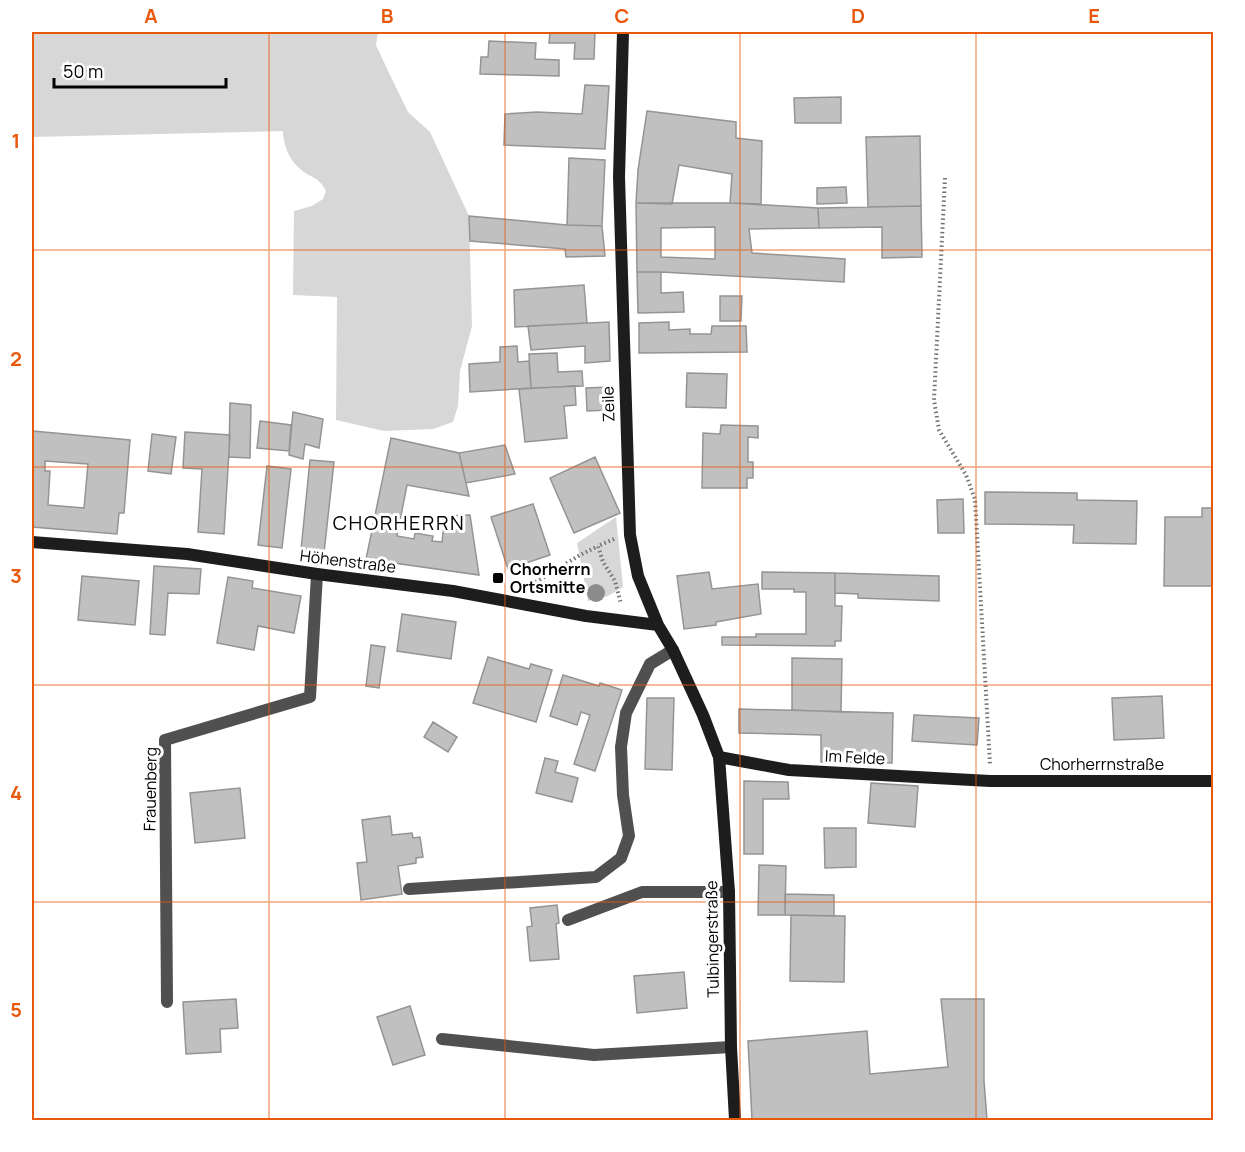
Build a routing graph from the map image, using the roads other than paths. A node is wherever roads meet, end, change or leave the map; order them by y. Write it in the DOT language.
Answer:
graph roads {
  1 [pos="623,32"];
  2 [pos="32,542"];
  3 [pos="317,574"];
  4 [pos="658,625"];
  5 [pos="673,650"];
  6 [pos="719,757"];
  7 [pos="990,781"];
  8 [pos="1214,781"];
  9 [pos="409,888"];
  10 [pos="729,892"];
  11 [pos="568,920"];
  12 [pos="167,1002"];
  13 [pos="442,1039"];
  14 [pos="731,1047"];
  15 [pos="735,1120"];
  1 -- 4 [label="street, Zeile"];
  2 -- 3 [label="street, Höhenstraße"];
  3 -- 4 [label="street, Höhenstraße"];
  3 -- 12 [label="street, Frauenberg"];
  4 -- 5 [label="street, Zeile"];
  5 -- 6 [label="street, Zeile"];
  5 -- 9 [label="street"];
  6 -- 7 [label="street, Im Felde"];
  6 -- 10 [label="street, Tulbingerstraße"];
  7 -- 8 [label="street, Chorherrnstraße"];
  10 -- 11 [label="street"];
  10 -- 14 [label="street, Tulbingerstraße"];
  13 -- 14 [label="street"];
  14 -- 15 [label="street, Tulbingerstraße"];
}
